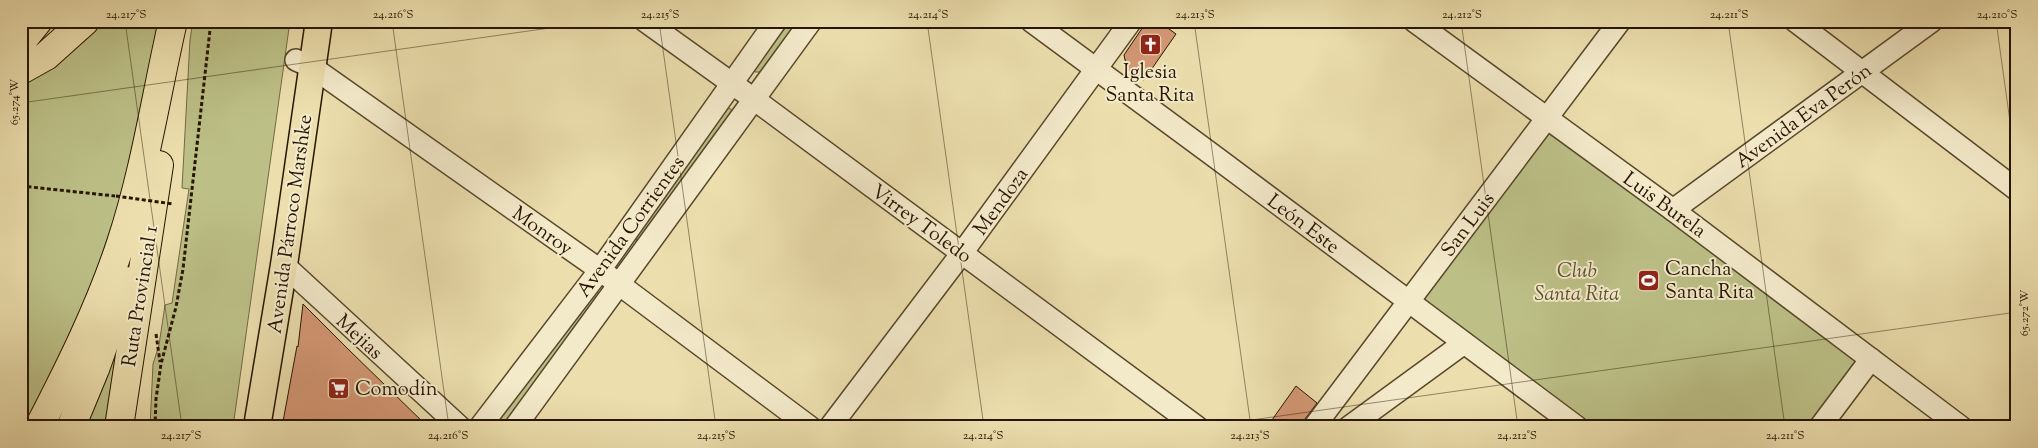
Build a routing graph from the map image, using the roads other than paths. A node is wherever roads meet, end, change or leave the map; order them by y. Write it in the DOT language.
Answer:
graph roads {
  1 [pos="38,21"];
  2 [pos="85,21"];
  3 [pos="173,21"];
  4 [pos="179,21"];
  5 [pos="301,21"];
  6 [pos="319,21"];
  7 [pos="646,21"];
  8 [pos="776,21"];
  9 [pos="811,21"];
  10 [pos="1031,21"];
  11 [pos="1131,21"];
  12 [pos="1414,21"];
  13 [pos="1620,21"];
  14 [pos="1795,21"];
  15 [pos="1932,21"];
  16 [pos="21,42"];
  17 [pos="304,63"];
  18 [pos="21,70"];
  19 [pos="1096,70"];
  20 [pos="1862,72"];
  21 [pos="731,83"];
  22 [pos="756,100"];
  23 [pos="1547,118"];
  24 [pos="159,165"];
  25 [pos="2017,190"];
  26 [pos="1673,210"];
  27 [pos="962,253"];
  28 [pos="284,265"];
  29 [pos="600,270"];
  30 [pos="620,285"];
  31 [pos="1409,302"];
  32 [pos="1464,343"];
  33 [pos="131,346"];
  34 [pos="1871,358"];
  35 [pos="38,427"];
  36 [pos="71,427"];
  37 [pos="118,427"];
  38 [pos="135,427"];
  39 [pos="242,427"];
  40 [pos="257,427"];
  41 [pos="460,427"];
  42 [pos="480,427"];
  43 [pos="515,427"];
  44 [pos="810,427"];
  45 [pos="830,427"];
  46 [pos="1197,427"];
  47 [pos="1314,427"];
  48 [pos="1349,427"];
  49 [pos="1576,427"];
  50 [pos="1820,427"];
  51 [pos="1961,427"];
  1 -- 16 [label="highway"];
  2 -- 18 [label="highway"];
  3 -- 35 [label="highway"];
  4 -- 24 [label="highway"];
  5 -- 17 [label="main road, Avenida Párroco Marshke"];
  6 -- 17 [label="main road, Avenida Párroco Marshke"];
  7 -- 21 [label="street, Virrey Toledo"];
  8 -- 21 [label="street, Avenida Corrientes"];
  9 -- 22 [label="street, Avenida Corrientes"];
  10 -- 19 [label="street, León Este"];
  11 -- 19 [label="street, Mendoza"];
  12 -- 23 [label="street, Luis Burela"];
  13 -- 23 [label="street, San Luis"];
  14 -- 20 [label="street"];
  15 -- 20 [label="street, Avenida Eva Perón"];
  17 -- 28 [label="main road, Avenida Párroco Marshke"];
  17 -- 29 [label="street, Monroy"];
  17 -- 39 [label="main road, Avenida Párroco Marshke"];
  19 -- 27 [label="street, Mendoza"];
  19 -- 31 [label="street, León Este"];
  20 -- 25 [label="street"];
  20 -- 26 [label="street, Avenida Eva Perón"];
  21 -- 22 [label="street, Virrey Toledo"];
  21 -- 29 [label="street, Avenida Corrientes"];
  22 -- 27 [label="street, Virrey Toledo"];
  22 -- 30 [label="street, Avenida Corrientes"];
  23 -- 26 [label="street, Luis Burela"];
  23 -- 31 [label="street, San Luis"];
  24 -- 33 [label="highway, Ruta Provincial 1"];
  24 -- 36 [label="highway"];
  26 -- 34 [label="street, Luis Burela"];
  27 -- 45 [label="street, Mendoza"];
  27 -- 46 [label="street, Virrey Toledo"];
  28 -- 40 [label="main road, Avenida Párroco Marshke"];
  28 -- 41 [label="street, Mejias"];
  29 -- 30 [label="street, Monroy"];
  29 -- 42 [label="street, Avenida Corrientes"];
  30 -- 43 [label="street, Avenida Corrientes"];
  30 -- 44 [label="street, Monroy"];
  31 -- 32 [label="street, León Este"];
  31 -- 47 [label="street, San Luis"];
  32 -- 48 [label="street"];
  32 -- 49 [label="street, León Este"];
  33 -- 37 [label="highway, Ruta Provincial 1"];
  33 -- 38 [label="highway"];
  34 -- 50 [label="street"];
  34 -- 51 [label="street, Luis Burela"];
}
